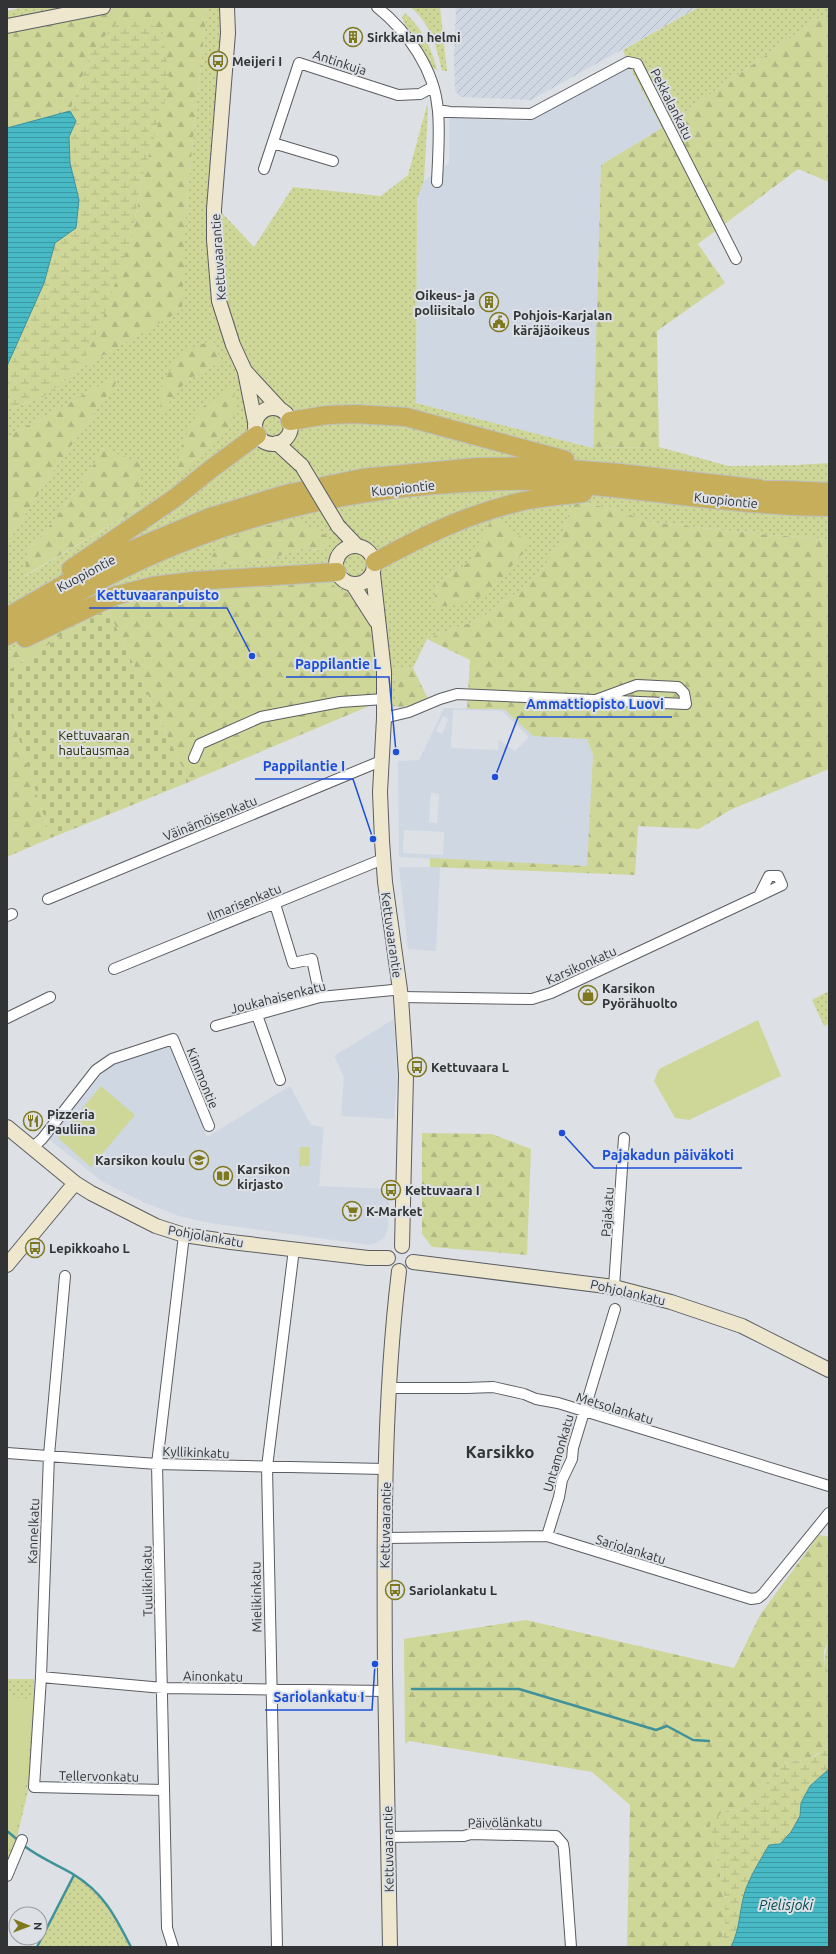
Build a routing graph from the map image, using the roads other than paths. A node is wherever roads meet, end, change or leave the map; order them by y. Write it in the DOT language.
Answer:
graph roads {
  1 [pos="103,7"];
  2 [pos="227,7"];
  3 [pos="236,7"];
  4 [pos="377,7"];
  5 [pos="7,26"];
  6 [pos="433,86"];
  7 [pos="438,110"];
  8 [pos="222,116"];
  9 [pos="273,143"];
  10 [pos="333,161"];
  11 [pos="264,169"];
  12 [pos="437,182"];
  13 [pos="736,259"];
  14 [pos="245,371"];
  15 [pos="287,421"];
  16 [pos="256,429"];
  17 [pos="277,443"];
  18 [pos="300,464"];
  19 [pos="618,481"];
  20 [pos="829,492"];
  21 [pos="829,507"];
  22 [pos="338,526"];
  23 [pos="357,546"];
  24 [pos="342,552"];
  25 [pos="374,568"];
  26 [pos="337,572"];
  27 [pos="353,585"];
  28 [pos="7,614"];
  29 [pos="7,618"];
  30 [pos="379,625"];
  31 [pos="7,636"];
  32 [pos="7,647"];
  33 [pos="384,699"];
  34 [pos="596,700"];
  35 [pos="384,718"];
  36 [pos="194,758"];
  37 [pos="381,761"];
  38 [pos="383,859"];
  39 [pos="759,896"];
  40 [pos="48,899"];
  41 [pos="275,904"];
  42 [pos="114,969"];
  43 [pos="397,994"];
  44 [pos="50,997"];
  45 [pos="320,997"];
  46 [pos="257,1015"];
  47 [pos="7,1018"];
  48 [pos="216,1026"];
  49 [pos="280,1080"];
  50 [pos="209,1126"];
  51 [pos="7,1127"];
  52 [pos="624,1138"];
  53 [pos="33,1147"];
  54 [pos="74,1183"];
  55 [pos="184,1235"];
  56 [pos="402,1246"];
  57 [pos="294,1249"];
  58 [pos="388,1258"];
  59 [pos="413,1262"];
  60 [pos="7,1265"];
  61 [pos="399,1271"];
  62 [pos="65,1276"];
  63 [pos="614,1287"];
  64 [pos="615,1309"];
  65 [pos="829,1370"];
  66 [pos="390,1388"];
  67 [pos="584,1412"];
  68 [pos="7,1453"];
  69 [pos="48,1455"];
  70 [pos="158,1464"];
  71 [pos="267,1467"];
  72 [pos="385,1469"];
  73 [pos="829,1486"];
  74 [pos="829,1513"];
  75 [pos="547,1536"];
  76 [pos="384,1538"];
  77 [pos="41,1677"];
  78 [pos="163,1688"];
  79 [pos="271,1690"];
  80 [pos="386,1691"];
  81 [pos="34,1788"];
  82 [pos="164,1790"];
  83 [pos="387,1837"];
  84 [pos="22,1840"];
  85 [pos="7,1876"];
  86 [pos="173,1947"];
  87 [pos="277,1947"];
  88 [pos="390,1947"];
  89 [pos="571,1947"];
  1 -- 5 [label="street"];
  2 -- 8 [label="street, Kettuvaarantie"];
  3 -- 8 [label="street, Kettuvaarantie"];
  4 -- 6 [label="street"];
  6 -- 7 [label="street"];
  6 -- 9 [label="street, Antinkuja"];
  7 -- 12 [label="street"];
  7 -- 13 [label="street, Pekkalankatu"];
  8 -- 14 [label="street, Kettuvaarantie"];
  9 -- 10 [label="street"];
  9 -- 11 [label="street, Antinkuja"];
  14 -- 15 [label="street, Kettuvaarantie"];
  14 -- 16 [label="street, Kettuvaarantie"];
  15 -- 16 [label="street"];
  15 -- 17 [label="street"];
  15 -- 18 [label="street, Kettuvaarantie"];
  15 -- 19 [label="highway"];
  16 -- 17 [label="street"];
  16 -- 28 [label="highway"];
  17 -- 18 [label="street, Kettuvaarantie"];
  18 -- 22 [label="street, Kettuvaarantie, bridge"];
  19 -- 20 [label="highway, Kuopiontie"];
  19 -- 21 [label="highway, Kuopiontie"];
  19 -- 25 [label="highway"];
  19 -- 29 [label="highway, Kuopiontie"];
  19 -- 31 [label="highway, Kuopiontie"];
  22 -- 23 [label="street, Kettuvaarantie"];
  22 -- 24 [label="street, Kettuvaarantie"];
  23 -- 24 [label="street"];
  23 -- 25 [label="street"];
  24 -- 26 [label="street"];
  25 -- 27 [label="street"];
  25 -- 30 [label="street, Kettuvaarantie"];
  26 -- 27 [label="street"];
  26 -- 32 [label="highway"];
  27 -- 30 [label="street, Kettuvaarantie"];
  30 -- 33 [label="street, Kettuvaarantie"];
  33 -- 35 [label="street, Kettuvaarantie"];
  33 -- 36 [label="street"];
  34 -- 34 [label="street"];
  34 -- 35 [label="street"];
  35 -- 37 [label="street, Kettuvaarantie"];
  37 -- 38 [label="street, Kettuvaarantie"];
  37 -- 40 [label="street, Väinämöisenkatu"];
  38 -- 41 [label="street, Ilmarisenkatu"];
  38 -- 43 [label="street, Kettuvaarantie"];
  39 -- 43 [label="street, Karsikonkatu"];
  41 -- 42 [label="street, Ilmarisenkatu"];
  41 -- 45 [label="street"];
  43 -- 45 [label="street, Joukahaisenkatu"];
  43 -- 56 [label="street, Kettuvaarantie"];
  44 -- 47 [label="street"];
  45 -- 46 [label="street, Joukahaisenkatu"];
  46 -- 48 [label="street, Joukahaisenkatu"];
  46 -- 49 [label="street"];
  50 -- 53 [label="street, Kimmontie"];
  51 -- 53 [label="street, Pohjolankatu"];
  52 -- 63 [label="street, Pajakatu"];
  53 -- 54 [label="street, Pohjolankatu"];
  54 -- 55 [label="street, Pohjolankatu"];
  54 -- 60 [label="street"];
  55 -- 57 [label="street, Pohjolankatu"];
  55 -- 70 [label="street, Tuulikinkatu"];
  56 -- 58 [label="street"];
  56 -- 59 [label="street"];
  57 -- 58 [label="street, Pohjolankatu"];
  57 -- 71 [label="street, Mielikinkatu"];
  58 -- 61 [label="street"];
  59 -- 61 [label="street"];
  59 -- 63 [label="street, Pohjolankatu"];
  61 -- 66 [label="street, Kettuvaarantie"];
  62 -- 69 [label="street, Kannelkatu"];
  63 -- 65 [label="street, Pohjolankatu"];
  64 -- 67 [label="street, Untamonkatu"];
  66 -- 67 [label="street, Metsolankatu"];
  66 -- 72 [label="street, Kettuvaarantie"];
  67 -- 73 [label="street, Metsolankatu"];
  67 -- 75 [label="street, Untamonkatu"];
  68 -- 69 [label="street, Kyllikinkatu"];
  69 -- 70 [label="street, Kyllikinkatu"];
  69 -- 77 [label="street, Kannelkatu"];
  70 -- 71 [label="street, Kyllikinkatu"];
  70 -- 78 [label="street, Tuulikinkatu"];
  71 -- 72 [label="street, Kyllikinkatu"];
  71 -- 79 [label="street, Mielikinkatu"];
  72 -- 76 [label="street, Kettuvaarantie"];
  74 -- 75 [label="street, Sariolankatu"];
  75 -- 76 [label="street, Sariolankatu"];
  76 -- 80 [label="street, Kettuvaarantie"];
  77 -- 78 [label="street, Ainonkatu"];
  77 -- 81 [label="street, Kannelkatu"];
  78 -- 79 [label="street, Ainonkatu"];
  78 -- 82 [label="street, Tuulikinkatu"];
  79 -- 80 [label="street, Ainonkatu"];
  79 -- 87 [label="street, Mielikinkatu"];
  80 -- 83 [label="street, Kettuvaarantie"];
  81 -- 82 [label="street, Tellervonkatu"];
  82 -- 86 [label="street, Tuulikinkatu"];
  83 -- 88 [label="street, Kettuvaarantie"];
  83 -- 89 [label="street, Päivölänkatu"];
  84 -- 85 [label="street"];
}
